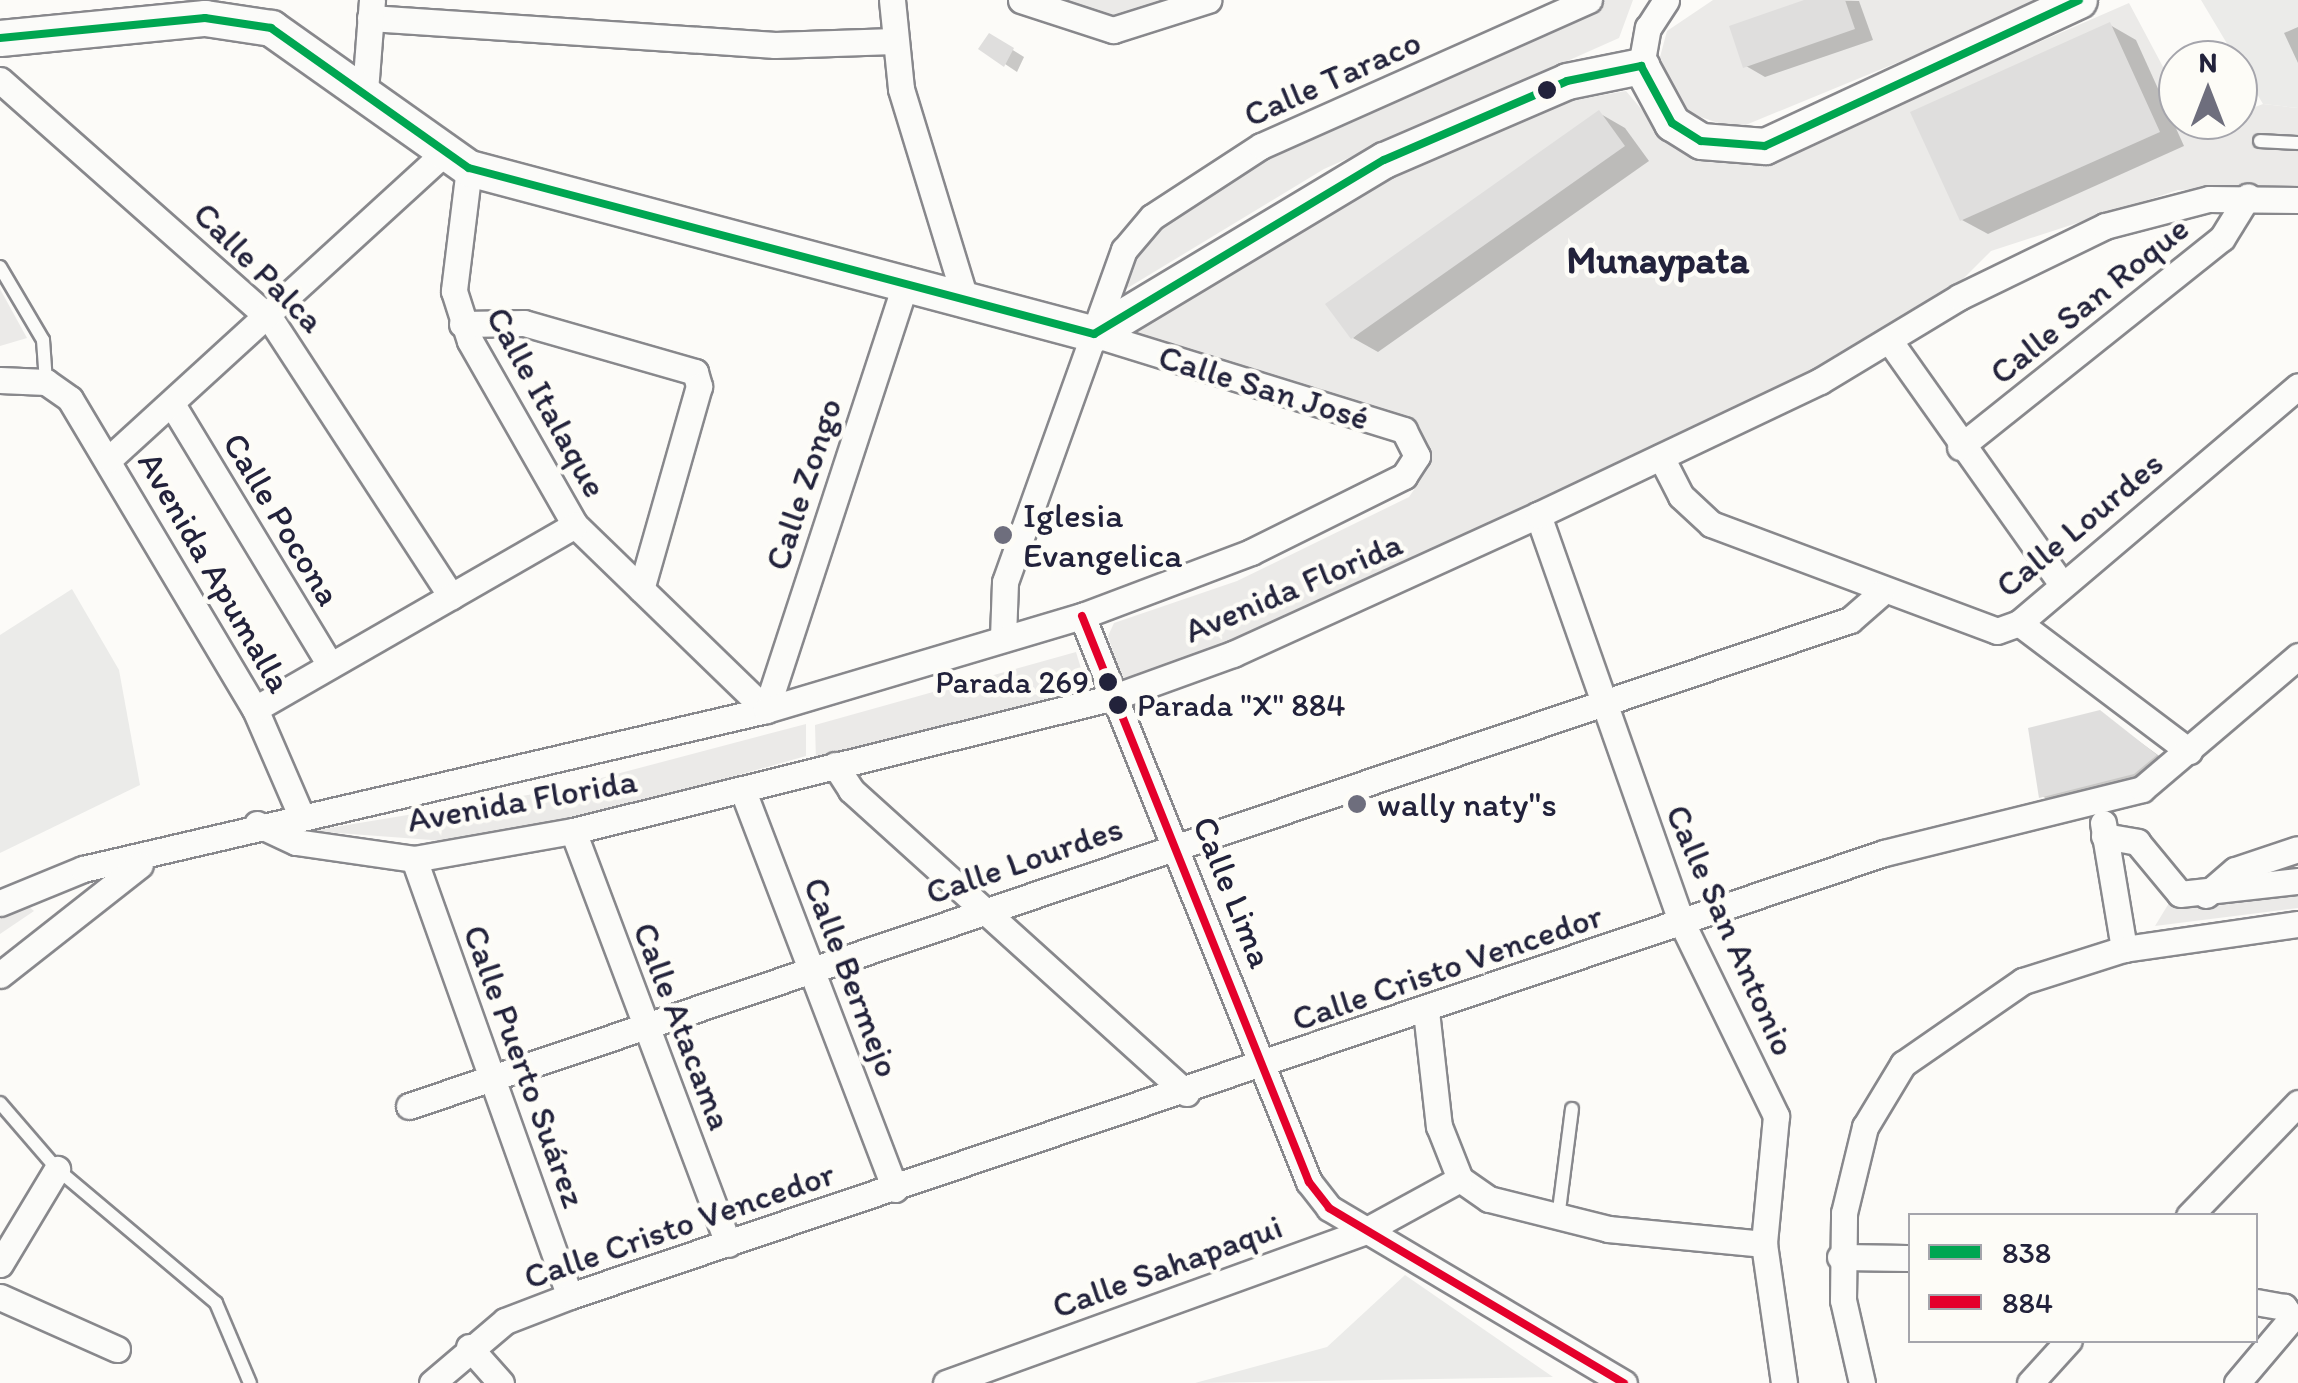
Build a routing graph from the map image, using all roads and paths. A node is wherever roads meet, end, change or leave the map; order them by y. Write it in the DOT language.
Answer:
graph roads {
  1 [pos="892,0"];
  2 [pos="1020,0"];
  3 [pos="1208,0"];
  4 [pos="1666,0"];
  5 [pos="2080,0"];
  6 [pos="1590,2"];
  7 [pos="371,9"];
  8 [pos="0,38"];
  9 [pos="894,41"];
  10 [pos="1642,66"];
  11 [pos="0,80"];
  12 [pos="365,91"];
  13 [pos="2260,140"];
  14 [pos="2298,143"];
  15 [pos="456,161"];
  16 [pos="2248,196"];
  17 [pos="2298,200"];
  18 [pos="0,266"];
  19 [pos="907,279"];
  20 [pos="964,296"];
  21 [pos="271,320"];
  22 [pos="462,324"];
  23 [pos="1094,334"];
  24 [pos="1890,343"];
  25 [pos="0,380"];
  26 [pos="46,382"];
  27 [pos="2298,386"];
  28 [pos="174,408"];
  29 [pos="1960,447"];
  30 [pos="1661,457"];
  31 [pos="110,459"];
  32 [pos="1404,476"];
  33 [pos="1538,515"];
  34 [pos="575,526"];
  35 [pos="2061,583"];
  36 [pos="641,589"];
  37 [pos="1881,593"];
  38 [pos="451,596"];
  39 [pos="1082,616"];
  40 [pos="2019,622"];
  41 [pos="1003,637"];
  42 [pos="2298,656"];
  43 [pos="330,666"];
  44 [pos="1114,697"];
  45 [pos="1599,703"];
  46 [pos="255,709"];
  47 [pos="766,710"];
  48 [pos="2189,751"];
  49 [pos="835,765"];
  50 [pos="743,791"];
  51 [pos="2101,803"];
  52 [pos="300,813"];
  53 [pos="257,824"];
  54 [pos="573,831"];
  55 [pos="2104,836"];
  56 [pos="1176,845"];
  57 [pos="2298,849"];
  58 [pos="166,851"];
  59 [pos="414,859"];
  60 [pos="2298,881"];
  61 [pos="2206,895"];
  62 [pos="0,903"];
  63 [pos="990,908"];
  64 [pos="1682,923"];
  65 [pos="2298,924"];
  66 [pos="2124,949"];
  67 [pos="811,969"];
  68 [pos="0,974"];
  69 [pos="1426,1012"];
  70 [pos="644,1026"];
  71 [pos="1267,1066"];
  72 [pos="491,1078"];
  73 [pos="1186,1093"];
  74 [pos="0,1103"];
  75 [pos="2298,1103"];
  76 [pos="409,1106"];
  77 [pos="1572,1109"];
  78 [pos="57,1169"];
  79 [pos="1460,1179"];
  80 [pos="895,1189"];
  81 [pos="2192,1213"];
  82 [pos="1558,1218"];
  83 [pos="1365,1231"];
  84 [pos="728,1244"];
  85 [pos="1764,1244"];
  86 [pos="1840,1257"];
  87 [pos="1908,1258"];
  88 [pos="0,1264"];
  89 [pos="0,1296"];
  90 [pos="570,1296"];
  91 [pos="2258,1302"];
  92 [pos="2067,1343"];
  93 [pos="469,1347"];
  94 [pos="117,1349"];
  95 [pos="250,1383"];
  96 [pos="432,1383"];
  97 [pos="500,1383"];
  98 [pos="946,1383"];
  99 [pos="1624,1383"];
  100 [pos="1784,1383"];
  101 [pos="1862,1383"];
  102 [pos="2030,1383"];
  103 [pos="2237,1383"];
  1 -- 9 [label="street"];
  2 -- 3 [label="street"];
  4 -- 10 [label="street"];
  5 -- 10 [label="street"];
  6 -- 23 [label="street, Calle Taraco"];
  7 -- 9 [label="street"];
  7 -- 12 [label="street"];
  8 -- 12 [label="street, Calle San José"];
  9 -- 20 [label="street"];
  10 -- 23 [label="street"];
  11 -- 21 [label="street, Calle Palca"];
  12 -- 15 [label="street, Calle San José"];
  13 -- 14 [label="lane"];
  15 -- 19 [label="street, Calle San José"];
  15 -- 21 [label="street"];
  15 -- 22 [label="street, Calle Italaque"];
  16 -- 17 [label="street, Avenida Florida"];
  16 -- 24 [label="street, Avenida Florida"];
  16 -- 29 [label="street, Calle San Roque"];
  18 -- 26 [label="lane"];
  19 -- 20 [label="street, Calle San José"];
  19 -- 47 [label="street, Calle Zongo"];
  20 -- 23 [label="street, Calle San José"];
  21 -- 28 [label="street"];
  21 -- 38 [label="street, Calle Palca"];
  22 -- 34 [label="street, Calle Italaque"];
  22 -- 36 [label="street"];
  23 -- 32 [label="street, Calle San José"];
  23 -- 41 [label="street"];
  24 -- 29 [label="street"];
  24 -- 30 [label="street, Avenida Florida"];
  25 -- 26 [label="street"];
  26 -- 31 [label="street, Avenida Apumalla"];
  27 -- 35 [label="street, Calle Lourdes"];
  28 -- 31 [label="street"];
  28 -- 43 [label="street, Calle Pocona"];
  29 -- 35 [label="street"];
  30 -- 33 [label="street, Avenida Florida"];
  30 -- 37 [label="street, Calle Lourdes"];
  31 -- 46 [label="street, Avenida Apumalla"];
  32 -- 39 [label="street, Avenida Florida"];
  33 -- 44 [label="street, Avenida Florida"];
  33 -- 45 [label="street, Calle San Antonio"];
  34 -- 36 [label="street, Calle Italaque"];
  34 -- 38 [label="street"];
  35 -- 40 [label="street, Calle Lourdes"];
  36 -- 47 [label="street, Calle Italaque"];
  37 -- 40 [label="street, Calle Lourdes"];
  37 -- 45 [label="street, Calle Lourdes"];
  38 -- 43 [label="street"];
  39 -- 41 [label="street, Avenida Florida"];
  39 -- 44 [label="street, Calle Lima"];
  40 -- 48 [label="street"];
  41 -- 47 [label="street, Avenida Florida"];
  42 -- 48 [label="street, Calle Cristo Vencedor"];
  43 -- 46 [label="street"];
  44 -- 49 [label="street, Avenida Florida"];
  44 -- 56 [label="street, Calle Lima"];
  45 -- 56 [label="street, Calle Lourdes"];
  45 -- 64 [label="street, Calle San Antonio"];
  46 -- 52 [label="street, Avenida Apumalla"];
  47 -- 52 [label="street, Avenida Florida"];
  48 -- 51 [label="street, Calle Cristo Vencedor"];
  49 -- 50 [label="street, Avenida Florida"];
  49 -- 63 [label="street"];
  50 -- 54 [label="street, Avenida Florida"];
  50 -- 67 [label="street, Calle Bermejo"];
  51 -- 55 [label="street"];
  51 -- 64 [label="street, Calle Cristo Vencedor"];
  52 -- 53 [label="street, Avenida Florida"];
  53 -- 58 [label="street, Avenida Florida"];
  53 -- 59 [label="street, Avenida Florida"];
  54 -- 59 [label="street, Avenida Florida"];
  54 -- 70 [label="street, Calle Atacama"];
  55 -- 61 [label="street"];
  55 -- 66 [label="street"];
  56 -- 63 [label="street, Calle Lourdes"];
  56 -- 71 [label="street, Calle Lima"];
  57 -- 61 [label="street"];
  58 -- 62 [label="street, Avenida Florida"];
  58 -- 68 [label="street"];
  59 -- 72 [label="street, Calle Puerto Suárez"];
  60 -- 61 [label="street"];
  63 -- 67 [label="street, Calle Lourdes"];
  63 -- 73 [label="street"];
  64 -- 69 [label="street, Calle Cristo Vencedor"];
  64 -- 85 [label="street, Calle San Antonio"];
  65 -- 66 [label="street"];
  66 -- 86 [label="street"];
  67 -- 70 [label="street, Calle Lourdes"];
  67 -- 80 [label="street, Calle Bermejo"];
  69 -- 71 [label="street, Calle Cristo Vencedor"];
  69 -- 79 [label="street"];
  70 -- 72 [label="street, Calle Lourdes"];
  70 -- 84 [label="street, Calle Atacama"];
  71 -- 73 [label="street, Calle Cristo Vencedor"];
  71 -- 83 [label="street, Calle Lima"];
  72 -- 76 [label="street, Calle Lourdes"];
  72 -- 90 [label="street, Calle Puerto Suárez"];
  73 -- 80 [label="street, Calle Cristo Vencedor"];
  74 -- 78 [label="lane"];
  75 -- 81 [label="street"];
  77 -- 82 [label="lane"];
  78 -- 88 [label="street"];
  78 -- 95 [label="lane"];
  79 -- 82 [label="street"];
  79 -- 83 [label="street, Calle Sahapaqui"];
  80 -- 84 [label="street, Calle Cristo Vencedor"];
  82 -- 85 [label="street"];
  83 -- 98 [label="street, Calle Sahapaqui"];
  83 -- 99 [label="street, Calle Lima"];
  84 -- 90 [label="street, Calle Cristo Vencedor"];
  85 -- 100 [label="street, Calle San Antonio"];
  86 -- 87 [label="street"];
  86 -- 101 [label="street"];
  89 -- 94 [label="street"];
  90 -- 93 [label="street, Calle Cristo Vencedor"];
  91 -- 103 [label="street"];
  92 -- 102 [label="street"];
  93 -- 96 [label="street, Calle Cristo Vencedor"];
  93 -- 97 [label="street"];
}
